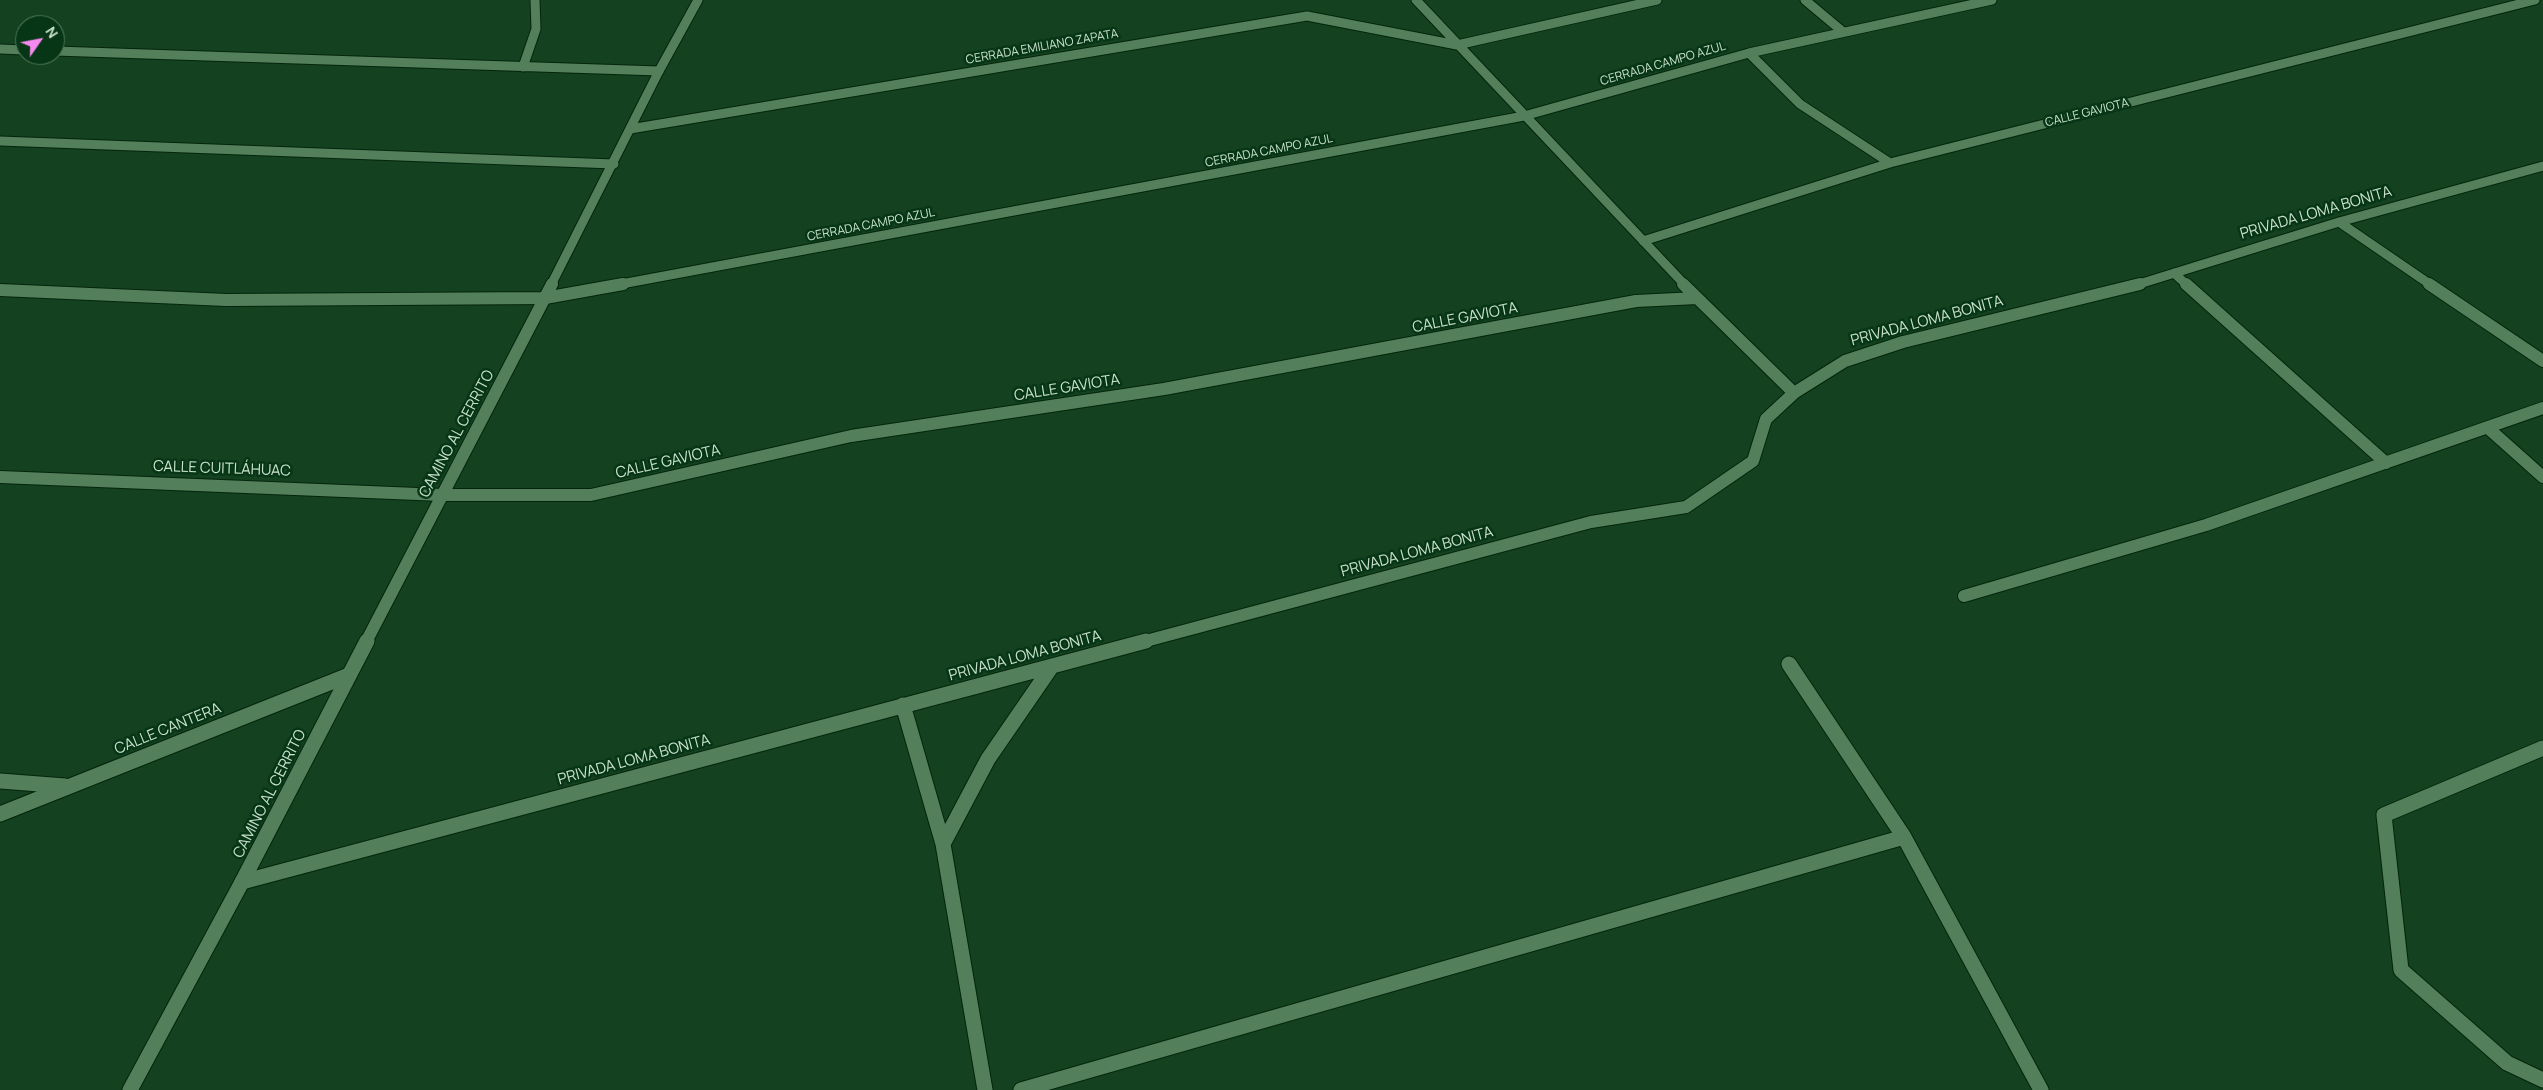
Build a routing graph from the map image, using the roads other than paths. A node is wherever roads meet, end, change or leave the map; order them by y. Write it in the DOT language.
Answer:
graph roads {
  1 [pos="535,0"];
  2 [pos="698,0"];
  3 [pos="1416,0"];
  4 [pos="1657,0"];
  5 [pos="1805,0"];
  6 [pos="1992,0"];
  7 [pos="2535,0"];
  8 [pos="1842,31"];
  9 [pos="1457,44"];
  10 [pos="0,49"];
  11 [pos="15,50"];
  12 [pos="65,51"];
  13 [pos="1749,53"];
  14 [pos="523,67"];
  15 [pos="659,71"];
  16 [pos="1524,116"];
  17 [pos="630,129"];
  18 [pos="0,141"];
  19 [pos="1890,163"];
  20 [pos="614,164"];
  21 [pos="2543,166"];
  22 [pos="2339,222"];
  23 [pos="1643,241"];
  24 [pos="2174,273"];
  25 [pos="0,290"];
  26 [pos="545,298"];
  27 [pos="1697,298"];
  28 [pos="2543,361"];
  29 [pos="1794,393"];
  30 [pos="2543,408"];
  31 [pos="2488,428"];
  32 [pos="2386,463"];
  33 [pos="0,476"];
  34 [pos="2543,478"];
  35 [pos="442,495"];
  36 [pos="1964,596"];
  37 [pos="1789,664"];
  38 [pos="1052,666"];
  39 [pos="349,675"];
  40 [pos="903,706"];
  41 [pos="2543,748"];
  42 [pos="0,781"];
  43 [pos="70,786"];
  44 [pos="0,814"];
  45 [pos="1904,837"];
  46 [pos="943,844"];
  47 [pos="242,882"];
  48 [pos="2543,1080"];
  49 [pos="130,1090"];
  50 [pos="986,1090"];
  51 [pos="1021,1090"];
  52 [pos="2041,1090"];
  1 -- 14 [label="street"];
  2 -- 15 [label="street, CAMINO AL CERRITO"];
  3 -- 9 [label="street"];
  4 -- 9 [label="street"];
  5 -- 8 [label="street"];
  6 -- 8 [label="street, CERRADA CAMPO AZUL"];
  7 -- 19 [label="street, CALLE GAVIOTA"];
  8 -- 13 [label="street, CERRADA CAMPO AZUL"];
  9 -- 16 [label="street"];
  9 -- 17 [label="street, CERRADA EMILIANO ZAPATA"];
  10 -- 11 [label="street"];
  12 -- 14 [label="street"];
  13 -- 16 [label="street, CERRADA CAMPO AZUL"];
  13 -- 19 [label="street"];
  14 -- 15 [label="street"];
  15 -- 17 [label="street, CAMINO AL CERRITO"];
  16 -- 23 [label="street"];
  16 -- 26 [label="street, CERRADA CAMPO AZUL"];
  17 -- 20 [label="street, CAMINO AL CERRITO"];
  18 -- 20 [label="street"];
  19 -- 23 [label="street, CALLE GAVIOTA"];
  20 -- 26 [label="street, CAMINO AL CERRITO"];
  21 -- 22 [label="street, PRIVADA LOMA BONITA"];
  22 -- 24 [label="street, PRIVADA LOMA BONITA"];
  22 -- 28 [label="street"];
  23 -- 27 [label="street"];
  24 -- 29 [label="street, PRIVADA LOMA BONITA"];
  24 -- 32 [label="street"];
  25 -- 26 [label="street, CERRADA CAMPO AZUL"];
  26 -- 35 [label="street, CAMINO AL CERRITO"];
  27 -- 29 [label="street"];
  27 -- 35 [label="street, CALLE GAVIOTA"];
  29 -- 38 [label="street, PRIVADA LOMA BONITA"];
  30 -- 31 [label="street"];
  31 -- 32 [label="street"];
  31 -- 34 [label="street"];
  32 -- 36 [label="street"];
  33 -- 35 [label="street, CALLE CUITLÁHUAC"];
  35 -- 39 [label="street, CAMINO AL CERRITO"];
  37 -- 45 [label="street"];
  38 -- 40 [label="street, PRIVADA LOMA BONITA"];
  38 -- 46 [label="street"];
  39 -- 43 [label="street, CALLE CANTERA"];
  39 -- 47 [label="street, CAMINO AL CERRITO"];
  40 -- 46 [label="street"];
  40 -- 47 [label="street, PRIVADA LOMA BONITA"];
  41 -- 48 [label="street"];
  42 -- 43 [label="street"];
  43 -- 44 [label="street, CALLE CANTERA"];
  45 -- 51 [label="street"];
  45 -- 52 [label="street"];
  46 -- 50 [label="street"];
  47 -- 49 [label="street, CAMINO AL CERRITO"];
}
